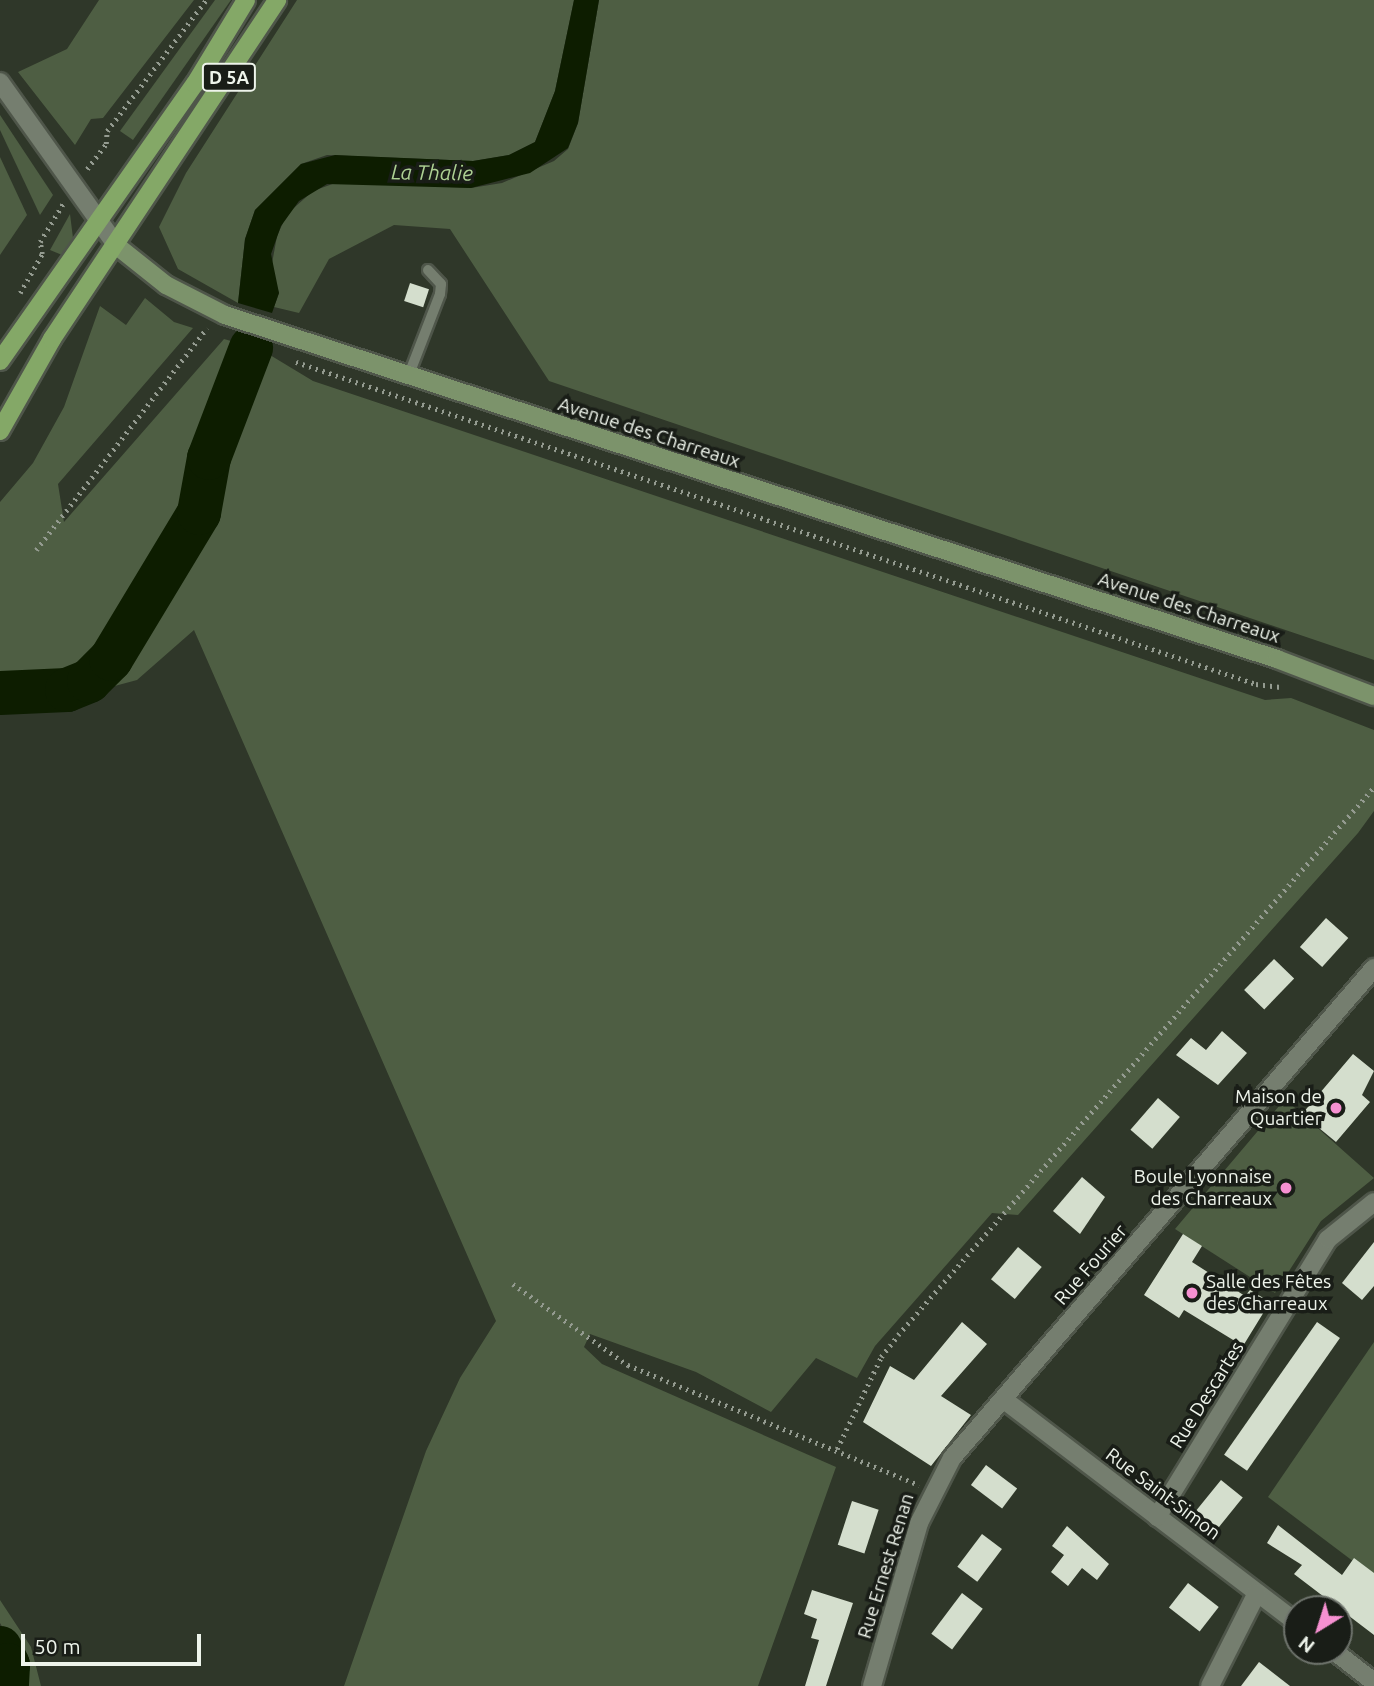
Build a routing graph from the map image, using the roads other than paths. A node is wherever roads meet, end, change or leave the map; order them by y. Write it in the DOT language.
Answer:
graph roads {
  1 [pos="246,0"];
  2 [pos="276,0"];
  3 [pos="0,82"];
  4 [pos="99,222"];
  5 [pos="117,246"];
  6 [pos="428,270"];
  7 [pos="0,361"];
  8 [pos="408,377"];
  9 [pos="0,432"];
  10 [pos="1374,696"];
  11 [pos="1374,968"];
  12 [pos="1374,1202"];
  13 [pos="1003,1399"];
  14 [pos="1157,1517"];
  15 [pos="1258,1593"];
  16 [pos="1283,1612"];
  17 [pos="1352,1665"];
  18 [pos="1374,1682"];
  19 [pos="872,1686"];
  20 [pos="1210,1686"];
  1 -- 4 [label="main road, D 5A"];
  2 -- 5 [label="main road, D 5A"];
  3 -- 4 [label="street, Avenue des Charreaux"];
  4 -- 5 [label="street, Avenue des Charreaux"];
  4 -- 7 [label="main road"];
  5 -- 8 [label="main road, Avenue des Charreaux"];
  5 -- 9 [label="main road"];
  6 -- 8 [label="lane"];
  8 -- 10 [label="main road, Avenue des Charreaux"];
  11 -- 13 [label="street, Rue Fourier"];
  12 -- 14 [label="street, Rue Descartes"];
  13 -- 14 [label="street, Rue Saint-Simon"];
  13 -- 19 [label="street, Rue Ernest Renan"];
  14 -- 15 [label="street, Rue Saint-Simon"];
  15 -- 16 [label="street, Rue Saint-Simon"];
  15 -- 20 [label="street"];
  17 -- 18 [label="street"];
}
